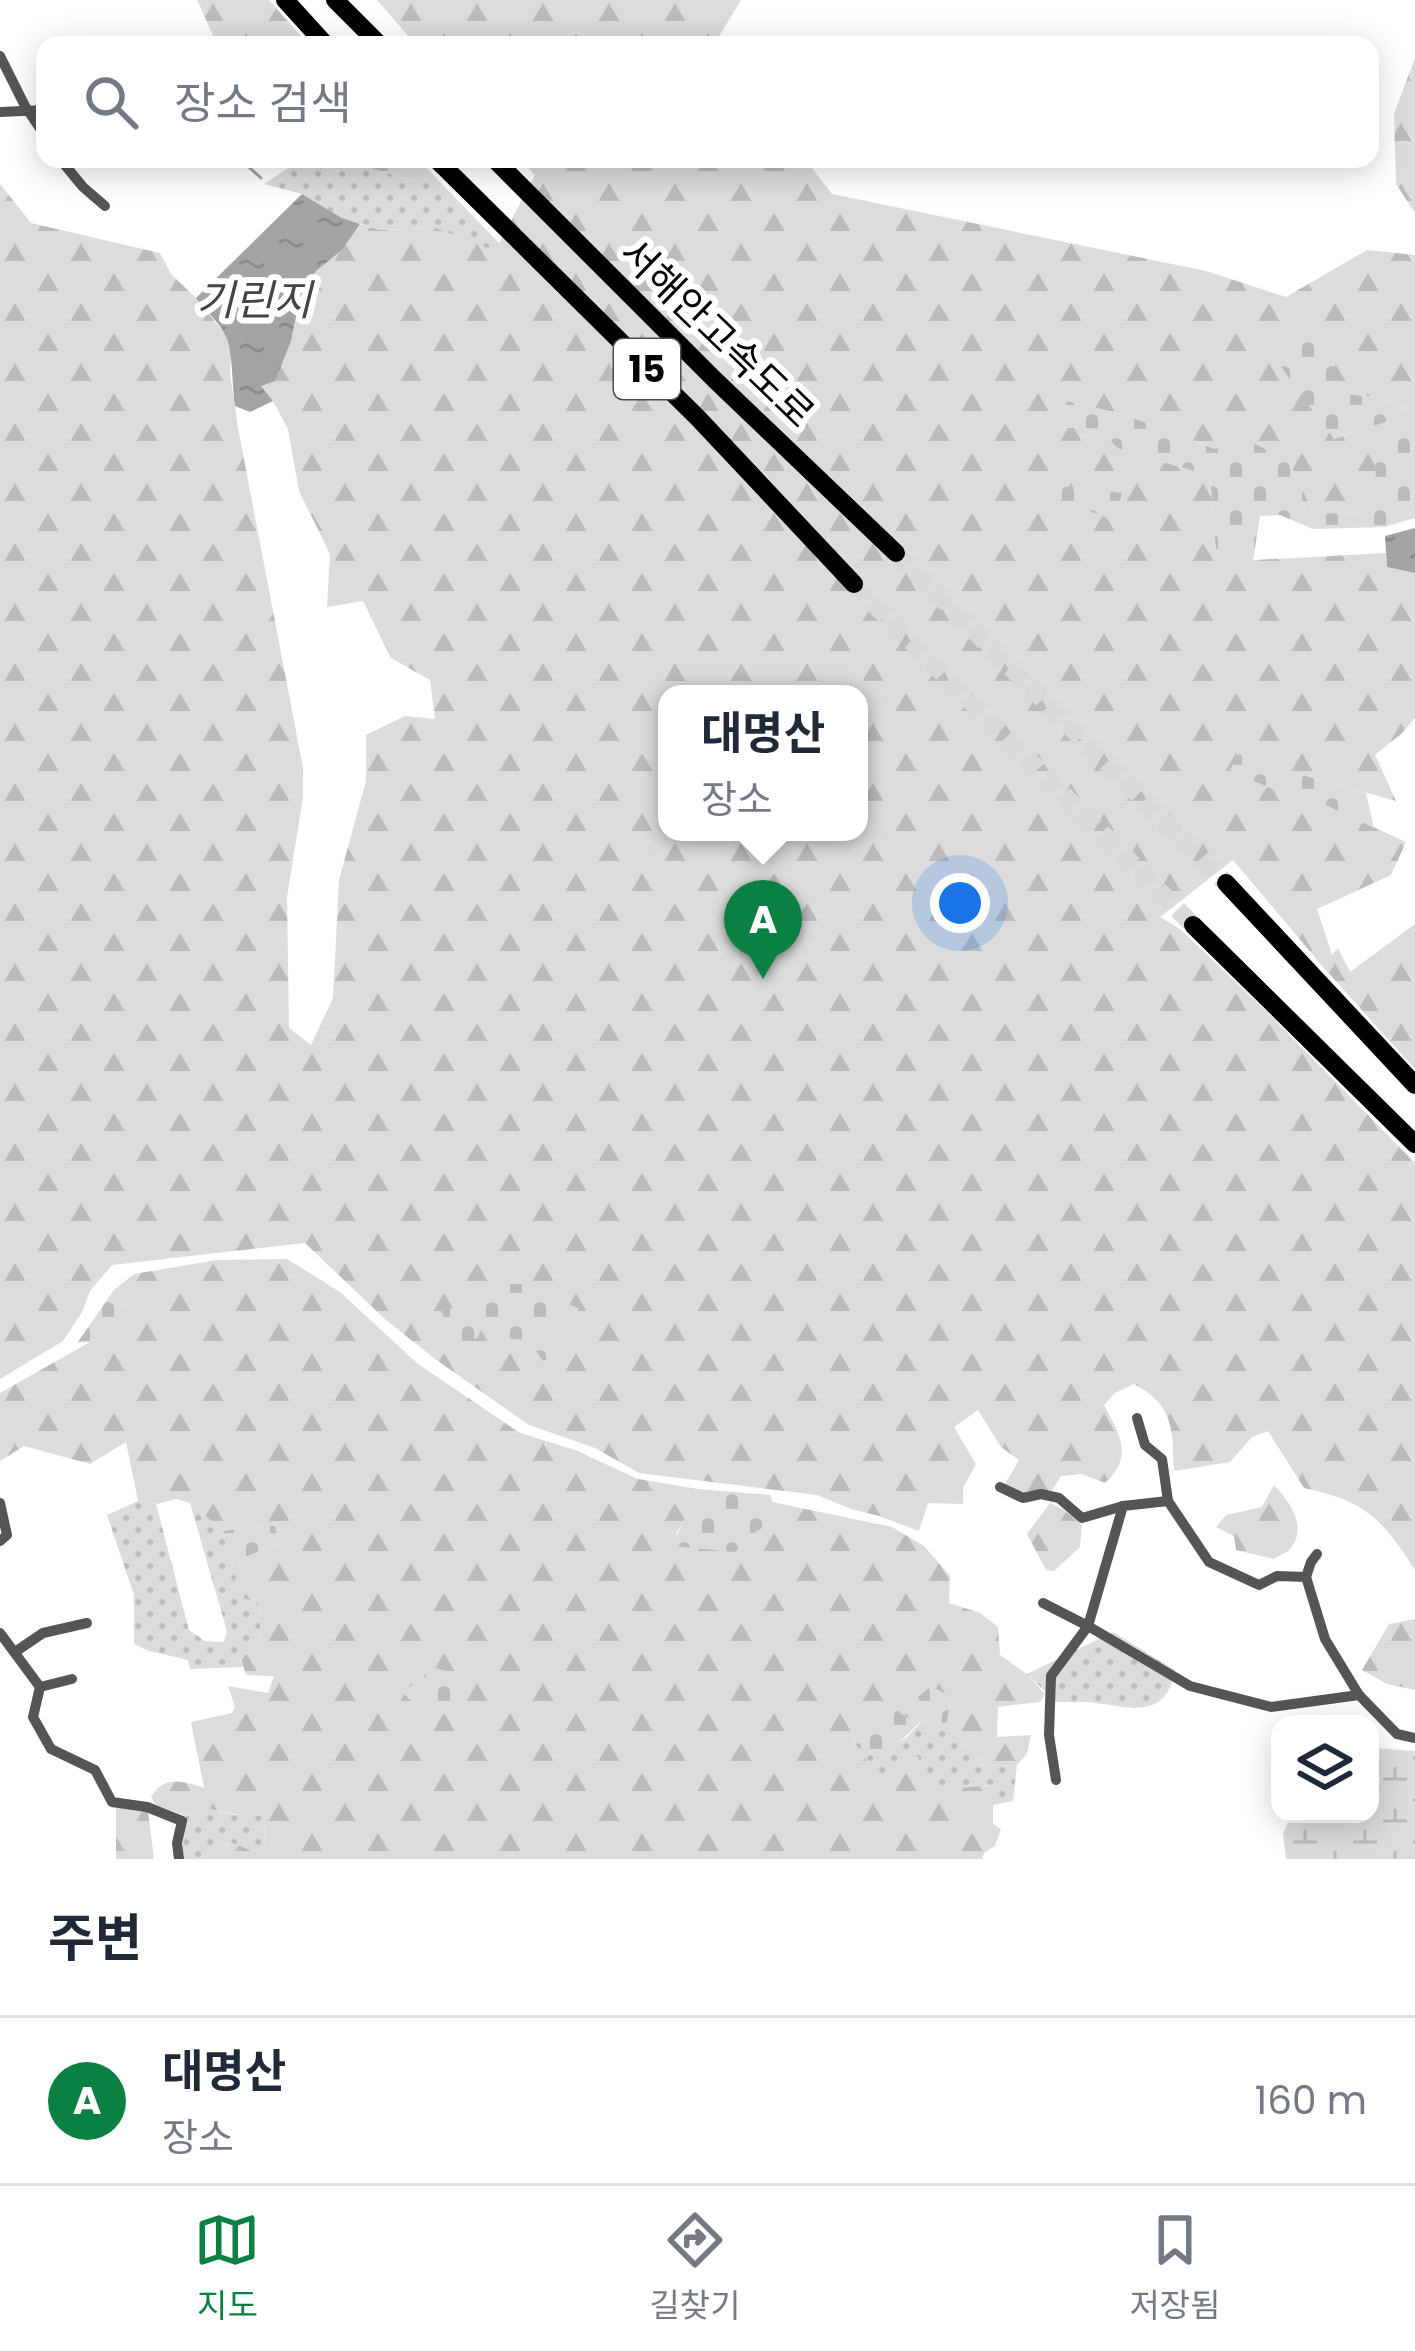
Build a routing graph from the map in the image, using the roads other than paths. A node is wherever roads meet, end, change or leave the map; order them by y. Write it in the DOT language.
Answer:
graph roads {
  1 [pos="285,0"];
  2 [pos="334,0"];
  3 [pos="318,36"];
  4 [pos="371,36"];
  5 [pos="0,56"];
  6 [pos="0,112"];
  7 [pos="36,112"];
  8 [pos="29,113"];
  9 [pos="36,123"];
  10 [pos="67,168"];
  11 [pos="445,168"];
  12 [pos="503,168"];
  13 [pos="105,206"];
  14 [pos="896,553"];
  15 [pos="854,584"];
  16 [pos="1226,883"];
  17 [pos="1193,925"];
  18 [pos="1415,1085"];
  19 [pos="1415,1144"];
  20 [pos="1137,1418"];
  21 [pos="1000,1487"];
  22 [pos="1168,1501"];
  23 [pos="0,1503"];
  24 [pos="1123,1506"];
  25 [pos="0,1540"];
  26 [pos="1317,1554"];
  27 [pos="1306,1577"];
  28 [pos="1043,1604"];
  29 [pos="87,1623"];
  30 [pos="1088,1626"];
  31 [pos="0,1634"];
  32 [pos="15,1652"];
  33 [pos="72,1679"];
  34 [pos="40,1687"];
  35 [pos="1359,1695"];
  36 [pos="1415,1738"];
  37 [pos="1056,1780"];
  38 [pos="178,1859"];
  1 -- 3 [label="highway"];
  2 -- 4 [label="highway"];
  5 -- 8 [label="street"];
  6 -- 8 [label="street"];
  7 -- 8 [label="street"];
  8 -- 9 [label="street"];
  10 -- 13 [label="street"];
  11 -- 15 [label="highway, 서해안고속도로 / 15"];
  12 -- 14 [label="highway, 서해안고속도로 / 15"];
  16 -- 18 [label="highway"];
  17 -- 19 [label="highway"];
  20 -- 22 [label="street"];
  21 -- 24 [label="street"];
  22 -- 24 [label="street"];
  22 -- 27 [label="street"];
  23 -- 25 [label="street"];
  24 -- 30 [label="street"];
  26 -- 27 [label="street"];
  27 -- 35 [label="street"];
  28 -- 30 [label="street"];
  29 -- 32 [label="street"];
  30 -- 35 [label="street"];
  30 -- 37 [label="street"];
  31 -- 32 [label="street"];
  32 -- 34 [label="street"];
  33 -- 34 [label="street"];
  34 -- 38 [label="street"];
  35 -- 36 [label="street"];
}
